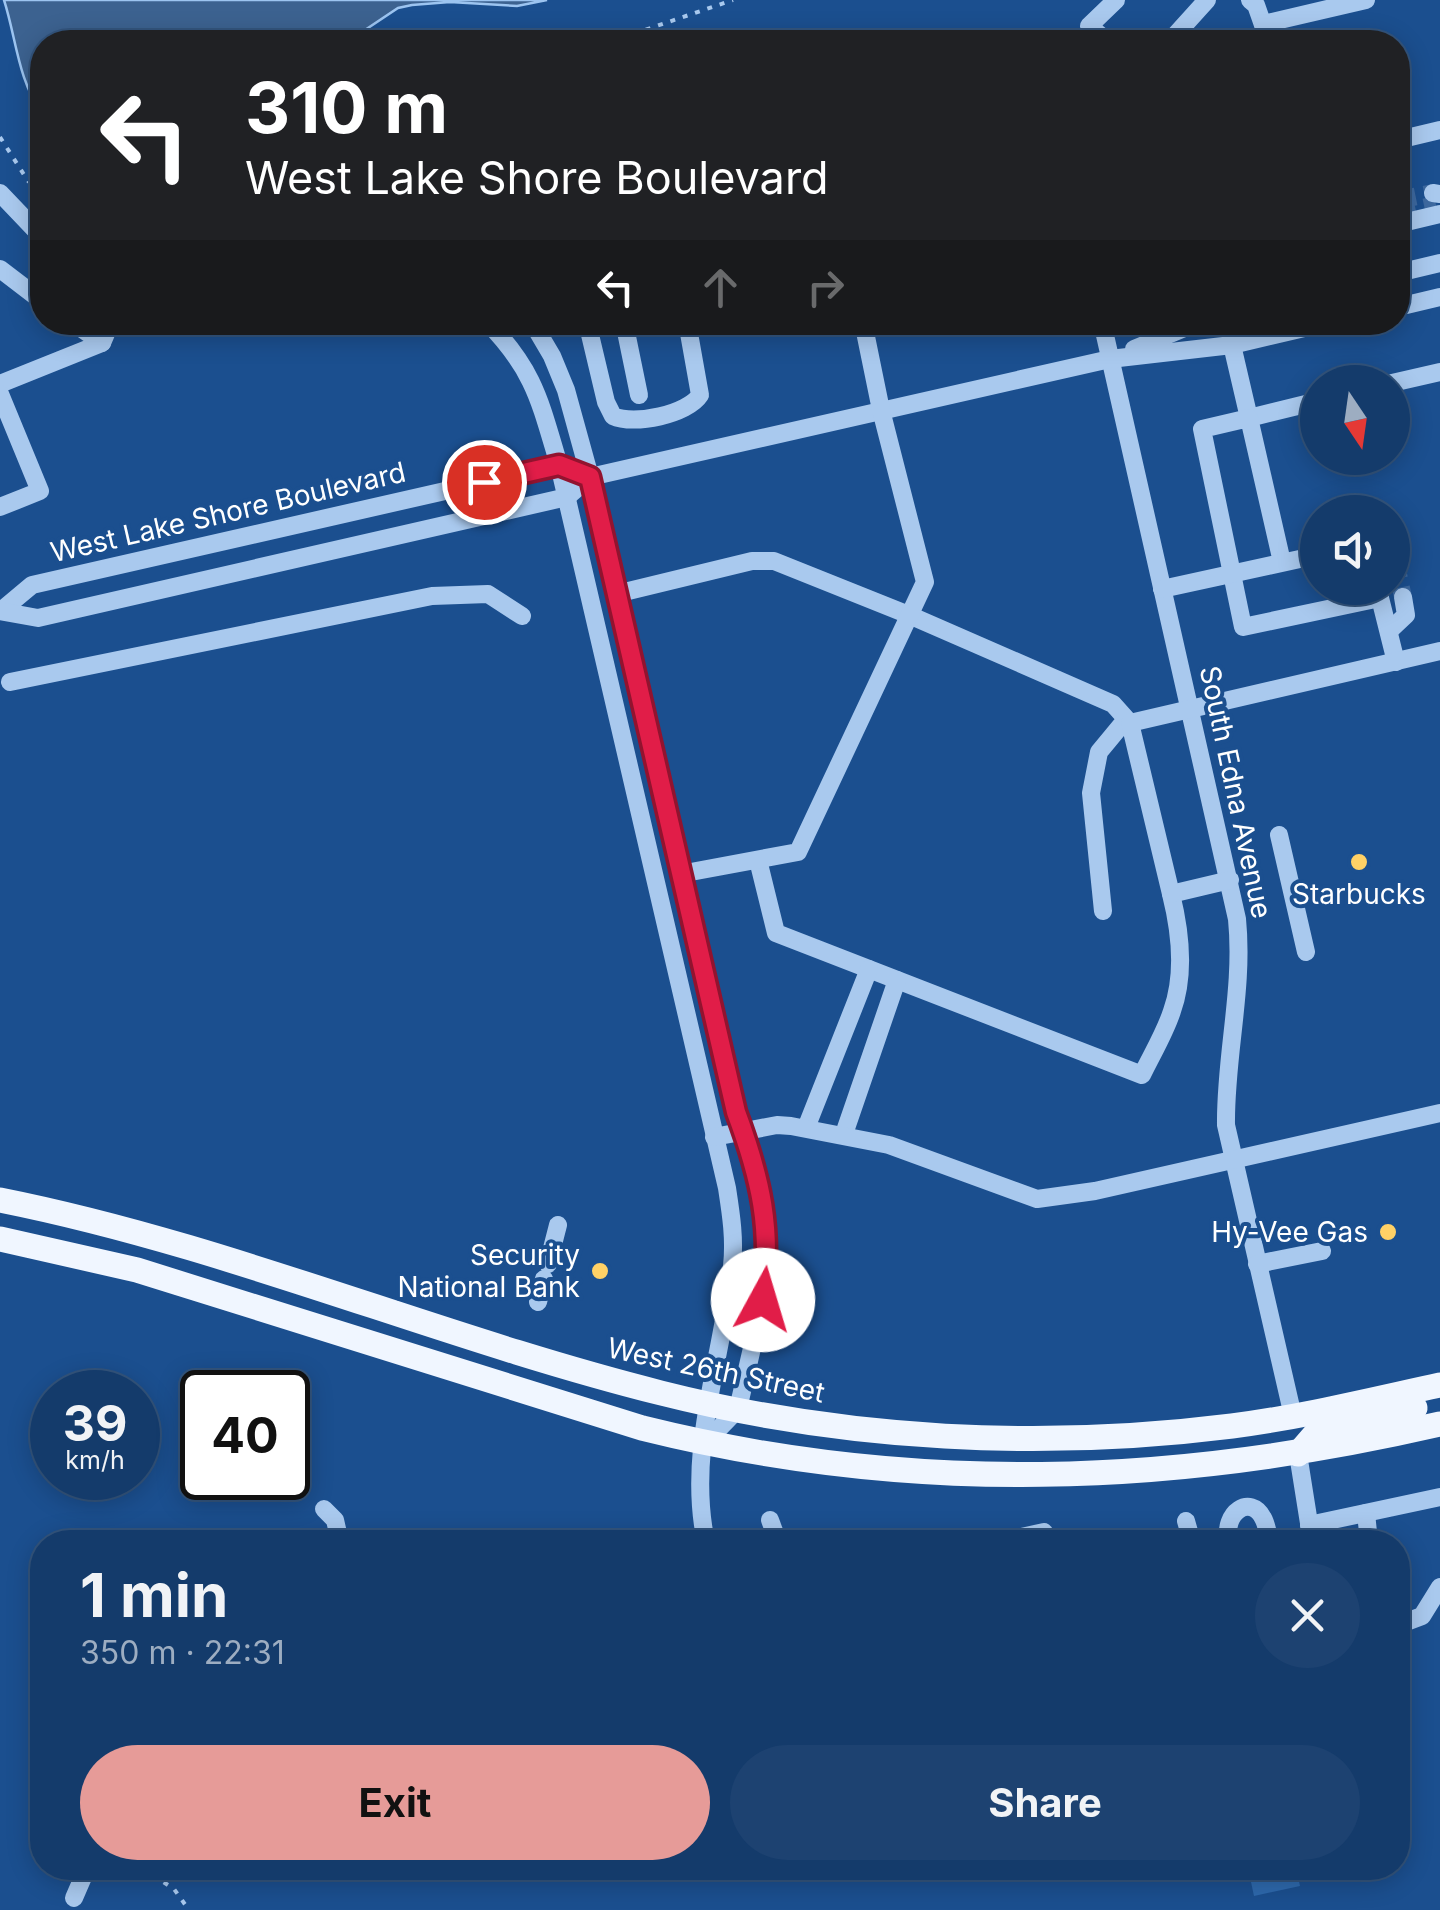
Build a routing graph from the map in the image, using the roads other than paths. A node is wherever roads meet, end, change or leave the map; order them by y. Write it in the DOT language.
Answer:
graph roads {
  1 [pos="1116,0"];
  2 [pos="1207,0"];
  3 [pos="1250,0"];
  4 [pos="1366,0"];
  5 [pos="1094,30"];
  6 [pos="1180,30"];
  7 [pos="1265,30"];
  8 [pos="1275,30"];
  9 [pos="1440,130"];
  10 [pos="1410,137"];
  11 [pos="0,194"];
  12 [pos="1438,201"];
  13 [pos="1410,217"];
  14 [pos="30,225"];
  15 [pos="1440,263"];
  16 [pos="0,269"];
  17 [pos="1410,269"];
  18 [pos="30,292"];
  19 [pos="1440,297"];
  20 [pos="1410,304"];
  21 [pos="90,335"];
  22 [pos="106,335"];
  23 [pos="499,335"];
  24 [pos="540,335"];
  25 [pos="591,335"];
  26 [pos="627,335"];
  27 [pos="689,335"];
  28 [pos="866,335"];
  29 [pos="1105,335"];
  30 [pos="1167,335"];
  31 [pos="1275,335"];
  32 [pos="102,344"];
  33 [pos="1232,345"];
  34 [pos="1110,358"];
  35 [pos="1440,372"];
  36 [pos="1410,379"];
  37 [pos="0,384"];
  38 [pos="0,394"];
  39 [pos="640,395"];
  40 [pos="1300,405"];
  41 [pos="881,410"];
  42 [pos="1249,418"];
  43 [pos="559,465"];
  44 [pos="590,477"];
  45 [pos="567,497"];
  46 [pos="0,507"];
  47 [pos="1300,558"];
  48 [pos="1282,562"];
  49 [pos="1231,573"];
  50 [pos="1162,589"];
  51 [pos="616,594"];
  52 [pos="1331,605"];
  53 [pos="1382,605"];
  54 [pos="1405,605"];
  55 [pos="1,611"];
  56 [pos="909,615"];
  57 [pos="522,616"];
  58 [pos="1389,632"];
  59 [pos="1440,652"];
  60 [pos="1396,662"];
  61 [pos="10,682"];
  62 [pos="1190,710"];
  63 [pos="1130,722"];
  64 [pos="1279,836"];
  65 [pos="758,860"];
  66 [pos="680,874"];
  67 [pos="1230,880"];
  68 [pos="1171,894"];
  69 [pos="1103,912"];
  70 [pos="1306,952"];
  71 [pos="870,970"];
  72 [pos="897,980"];
  73 [pos="1440,1114"];
  74 [pos="806,1128"];
  75 [pos="743,1131"];
  76 [pos="844,1134"];
  77 [pos="714,1138"];
  78 [pos="1232,1159"];
  79 [pos="0,1200"];
  80 [pos="558,1224"];
  81 [pos="0,1239"];
  82 [pos="1322,1251"];
  83 [pos="1257,1264"];
  84 [pos="538,1302"];
  85 [pos="1440,1384"];
  86 [pos="1440,1402"];
  87 [pos="706,1403"];
  88 [pos="738,1409"];
  89 [pos="1293,1416"];
  90 [pos="1440,1424"];
  91 [pos="704,1444"];
  92 [pos="1298,1454"];
  93 [pos="1006,1474"];
  94 [pos="1440,1497"];
  95 [pos="324,1509"];
  96 [pos="1366,1513"];
  97 [pos="770,1520"];
  98 [pos="1186,1521"];
  99 [pos="337,1530"];
  100 [pos="703,1530"];
  101 [pos="774,1530"];
  102 [pos="1189,1530"];
  103 [pos="1228,1530"];
  104 [pos="1267,1530"];
  105 [pos="1310,1530"];
  106 [pos="1321,1530"];
  107 [pos="1368,1530"];
  108 [pos="1440,1587"];
  109 [pos="1410,1620"];
  110 [pos="82,1880"];
  111 [pos="74,1898"];
  1 -- 5 [label="street"];
  2 -- 6 [label="street"];
  3 -- 7 [label="street"];
  4 -- 8 [label="street"];
  9 -- 10 [label="street"];
  11 -- 14 [label="street"];
  12 -- 13 [label="street"];
  15 -- 17 [label="street"];
  16 -- 18 [label="street"];
  19 -- 20 [label="street"];
  21 -- 32 [label="street"];
  22 -- 32 [label="street"];
  23 -- 43 [label="street"];
  24 -- 44 [label="street"];
  25 -- 27 [label="street"];
  26 -- 39 [label="street"];
  28 -- 41 [label="street"];
  29 -- 34 [label="street, South Edna Avenue"];
  30 -- 34 [label="street, West Lake Shore Boulevard"];
  31 -- 33 [label="street, West Lake Shore Boulevard"];
  32 -- 37 [label="street"];
  33 -- 34 [label="street, West Lake Shore Boulevard"];
  33 -- 42 [label="street"];
  34 -- 41 [label="street, West Lake Shore Boulevard"];
  34 -- 50 [label="street, South Edna Avenue"];
  35 -- 36 [label="street"];
  38 -- 46 [label="street"];
  40 -- 42 [label="street"];
  41 -- 44 [label="street, West Lake Shore Boulevard"];
  41 -- 56 [label="street"];
  42 -- 48 [label="street"];
  42 -- 49 [label="street"];
  43 -- 44 [label="street"];
  43 -- 45 [label="street"];
  43 -- 55 [label="street, West Lake Shore Boulevard"];
  44 -- 45 [label="street, West Lake Shore Boulevard"];
  44 -- 51 [label="street"];
  45 -- 55 [label="street, West Lake Shore Boulevard"];
  45 -- 77 [label="street"];
  47 -- 48 [label="street"];
  48 -- 49 [label="street"];
  49 -- 50 [label="street"];
  49 -- 52 [label="street"];
  50 -- 62 [label="street, South Edna Avenue"];
  51 -- 56 [label="street"];
  51 -- 66 [label="street"];
  53 -- 58 [label="street"];
  54 -- 58 [label="street"];
  56 -- 63 [label="street"];
  56 -- 65 [label="street"];
  57 -- 61 [label="street"];
  58 -- 60 [label="street"];
  59 -- 60 [label="street"];
  60 -- 62 [label="street"];
  62 -- 63 [label="street"];
  62 -- 67 [label="street, South Edna Avenue"];
  63 -- 68 [label="street"];
  63 -- 69 [label="street"];
  64 -- 70 [label="street"];
  65 -- 66 [label="street"];
  65 -- 71 [label="street"];
  66 -- 75 [label="street"];
  67 -- 68 [label="street"];
  67 -- 78 [label="street, South Edna Avenue"];
  68 -- 72 [label="street"];
  71 -- 72 [label="street"];
  71 -- 74 [label="street"];
  72 -- 76 [label="street"];
  73 -- 78 [label="street"];
  74 -- 75 [label="street"];
  74 -- 76 [label="street"];
  75 -- 77 [label="street"];
  75 -- 88 [label="street"];
  76 -- 78 [label="street"];
  77 -- 87 [label="street"];
  78 -- 83 [label="street, South Edna Avenue"];
  79 -- 87 [label="main road, West 26th Street"];
  80 -- 84 [label="street"];
  81 -- 91 [label="main road"];
  82 -- 83 [label="street"];
  83 -- 89 [label="street, South Edna Avenue"];
  85 -- 89 [label="main road, West 26th Street"];
  86 -- 92 [label="main road"];
  87 -- 88 [label="main road, West 26th Street"];
  87 -- 91 [label="street"];
  88 -- 89 [label="main road, West 26th Street"];
  88 -- 91 [label="street"];
  89 -- 93 [label="main road"];
  90 -- 92 [label="main road"];
  91 -- 93 [label="main road"];
  91 -- 100 [label="street"];
  92 -- 93 [label="main road"];
  92 -- 105 [label="street"];
  94 -- 96 [label="street"];
  95 -- 99 [label="street"];
  96 -- 106 [label="street"];
  96 -- 107 [label="street"];
  97 -- 101 [label="street"];
  98 -- 102 [label="street"];
  103 -- 104 [label="street"];
  108 -- 109 [label="street"];
  110 -- 111 [label="street"];
}
